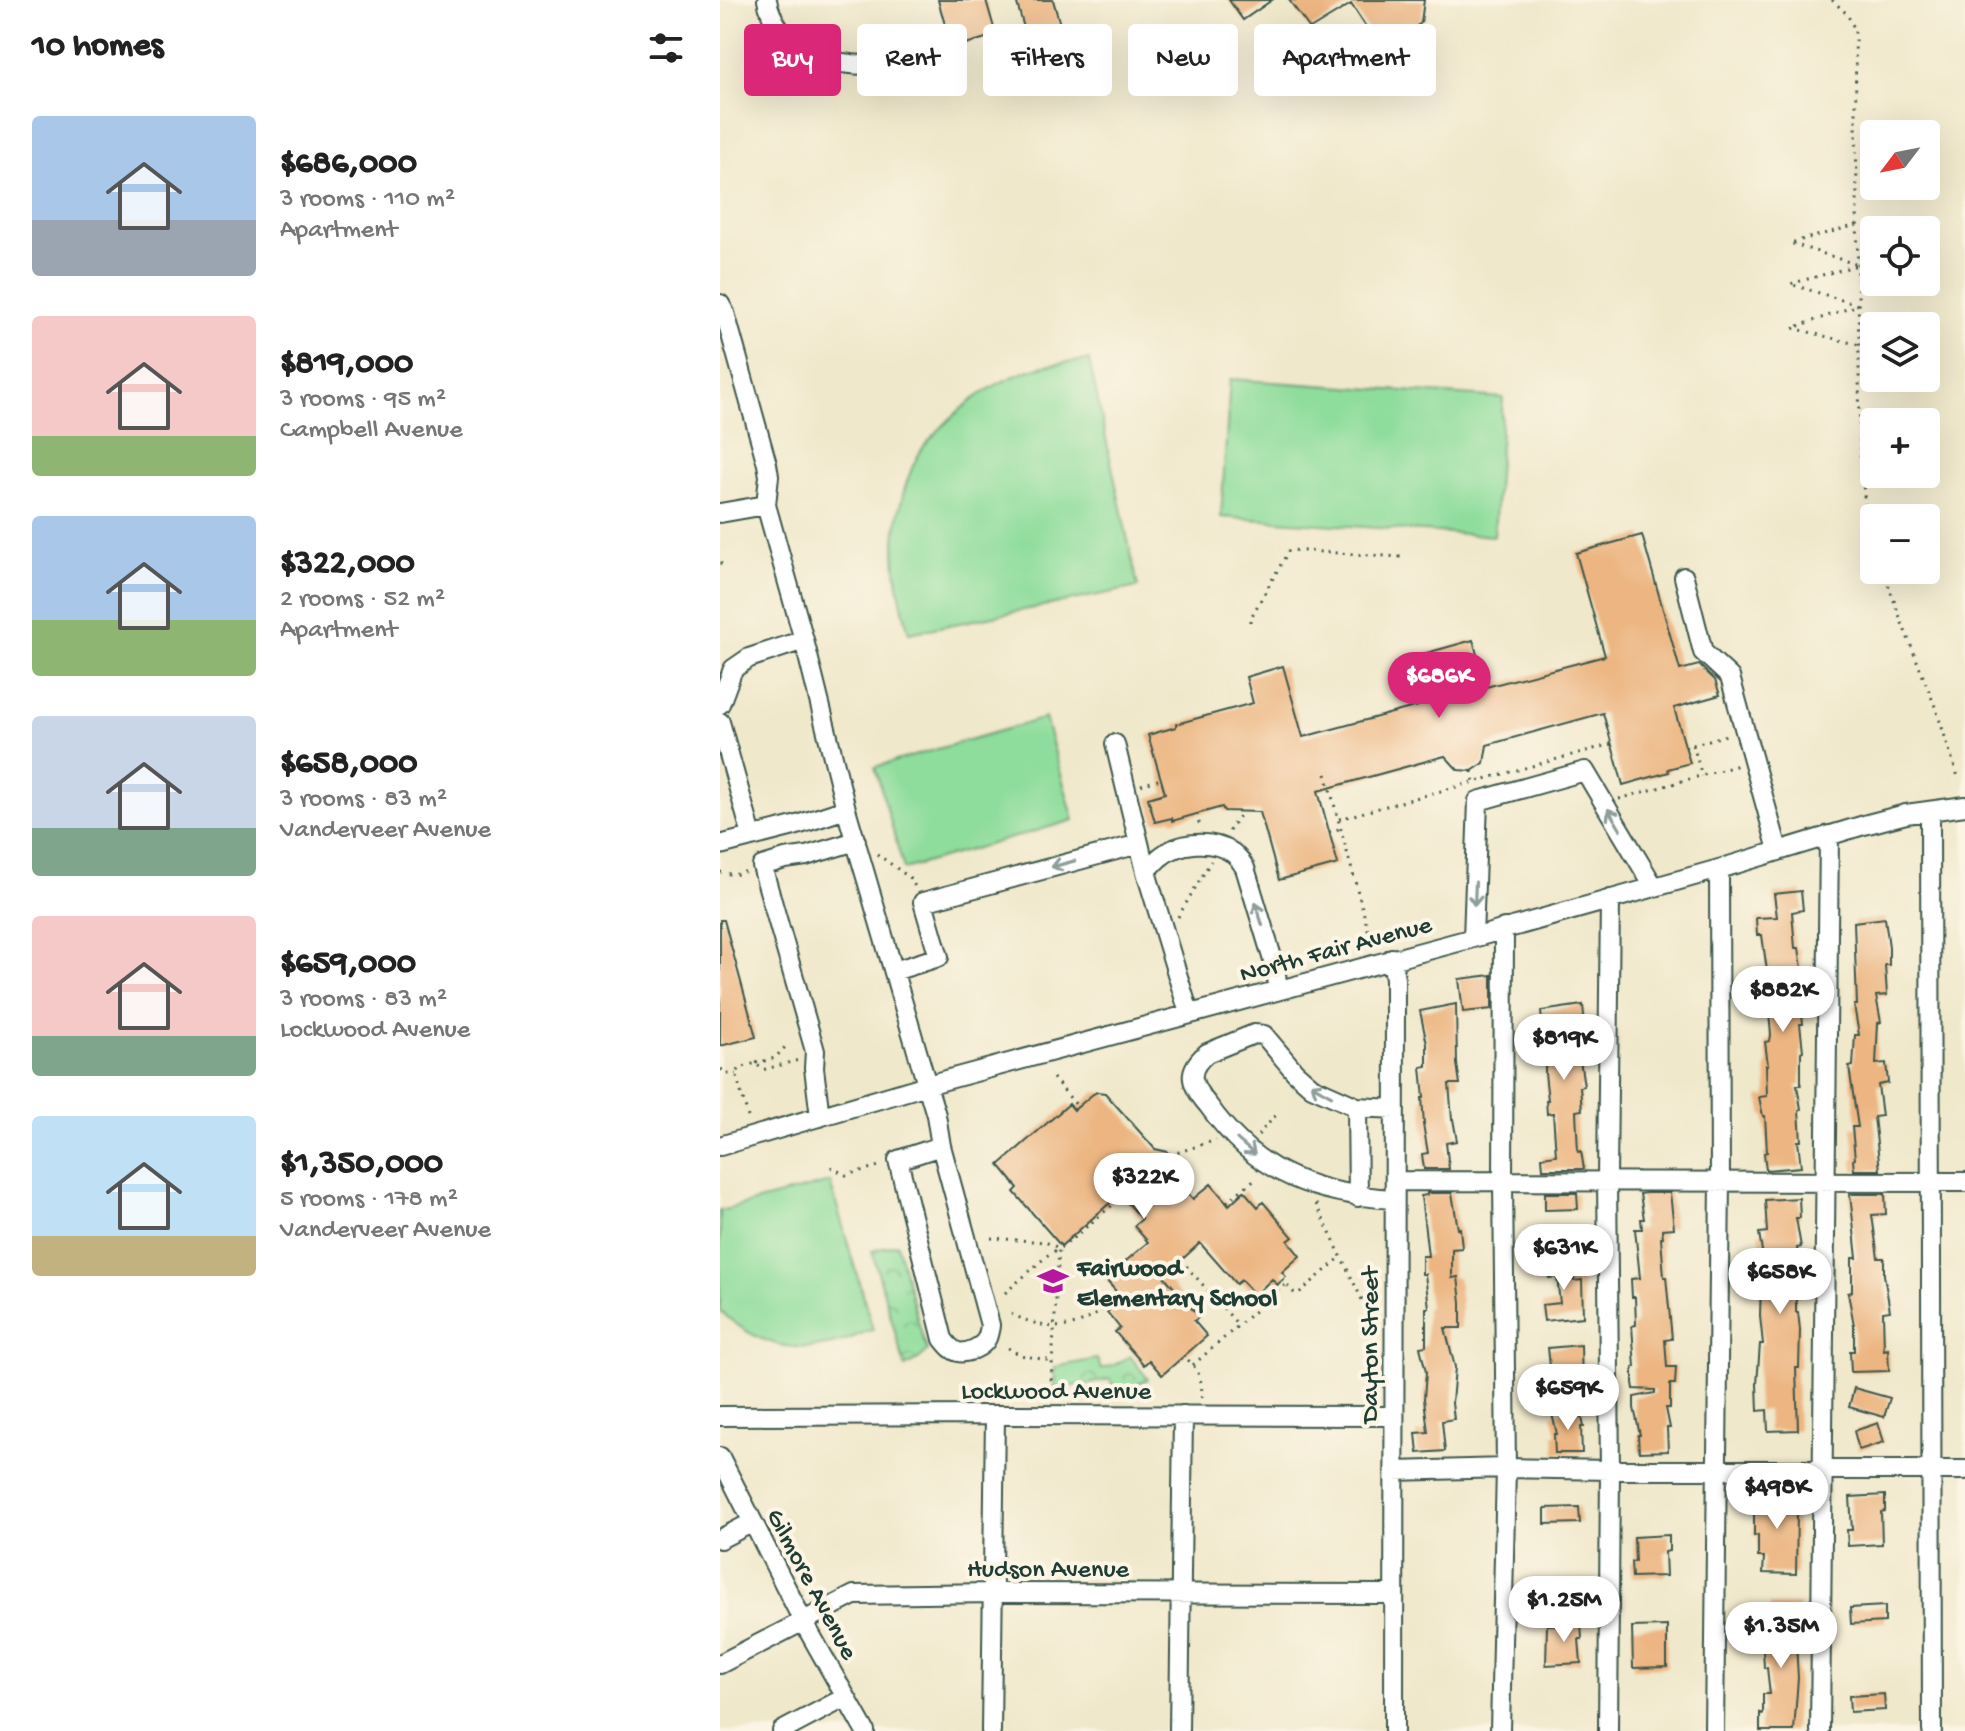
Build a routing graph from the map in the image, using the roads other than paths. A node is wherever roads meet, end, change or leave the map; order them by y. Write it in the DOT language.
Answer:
graph roads {
  1 [pos="767,0"];
  2 [pos="857,64"];
  3 [pos="720,304"];
  4 [pos="724,332"];
  5 [pos="766,505"];
  6 [pos="720,513"];
  7 [pos="1684,577"];
  8 [pos="804,640"];
  9 [pos="720,704"];
  10 [pos="720,722"];
  11 [pos="1115,744"];
  12 [pos="1965,806"];
  13 [pos="846,809"];
  14 [pos="1930,811"];
  15 [pos="1829,835"];
  16 [pos="752,836"];
  17 [pos="856,841"];
  18 [pos="1139,844"];
  19 [pos="720,845"];
  20 [pos="1778,850"];
  21 [pos="1719,869"];
  22 [pos="1146,872"];
  23 [pos="1654,887"];
  24 [pos="1610,899"];
  25 [pos="1504,928"];
  26 [pos="1473,938"];
  27 [pos="1383,955"];
  28 [pos="894,971"];
  29 [pos="1278,989"];
  30 [pos="1189,1013"];
  31 [pos="927,1085"];
  32 [pos="1357,1107"];
  33 [pos="1395,1109"];
  34 [pos="820,1117"];
  35 [pos="720,1146"];
  36 [pos="941,1146"];
  37 [pos="1607,1180"];
  38 [pos="1503,1181"];
  39 [pos="1720,1181"];
  40 [pos="1825,1182"];
  41 [pos="1931,1182"];
  42 [pos="1965,1182"];
  43 [pos="1394,1190"];
  44 [pos="1358,1197"];
  45 [pos="995,1415"];
  46 [pos="1183,1415"];
  47 [pos="720,1416"];
  48 [pos="1393,1416"];
  49 [pos="720,1457"];
  50 [pos="1506,1468"];
  51 [pos="1717,1469"];
  52 [pos="1823,1469"];
  53 [pos="1610,1470"];
  54 [pos="1931,1470"];
  55 [pos="1965,1470"];
  56 [pos="1394,1471"];
  57 [pos="753,1522"];
  58 [pos="720,1539"];
  59 [pos="993,1593"];
  60 [pos="1180,1593"];
  61 [pos="1393,1594"];
  62 [pos="803,1621"];
  63 [pos="720,1664"];
  64 [pos="846,1697"];
  65 [pos="782,1731"];
  66 [pos="865,1731"];
  67 [pos="991,1731"];
  68 [pos="1179,1731"];
  69 [pos="1394,1731"];
  70 [pos="1500,1731"];
  71 [pos="1608,1731"];
  72 [pos="1714,1731"];
  73 [pos="1820,1731"];
  74 [pos="1932,1731"];
  1 -- 2 [label="street"];
  3 -- 4 [label="street"];
  4 -- 5 [label="street"];
  5 -- 6 [label="street"];
  5 -- 8 [label="street"];
  7 -- 20 [label="street"];
  8 -- 9 [label="street"];
  8 -- 13 [label="street"];
  10 -- 16 [label="street"];
  11 -- 18 [label="street"];
  12 -- 14 [label="street, North Fair Avenue"];
  13 -- 16 [label="street"];
  13 -- 17 [label="street"];
  14 -- 15 [label="street, North Fair Avenue"];
  14 -- 41 [label="street"];
  15 -- 20 [label="street, North Fair Avenue"];
  15 -- 40 [label="street"];
  16 -- 19 [label="street"];
  17 -- 28 [label="street"];
  17 -- 34 [label="street"];
  18 -- 22 [label="street"];
  18 -- 28 [label="street, one-way"];
  20 -- 21 [label="street, North Fair Avenue"];
  21 -- 23 [label="street, North Fair Avenue"];
  21 -- 39 [label="street"];
  29 -- 22 [label="street, one-way"];
  22 -- 30 [label="street"];
  23 -- 24 [label="street, North Fair Avenue"];
  23 -- 26 [label="street, one-way"];
  24 -- 25 [label="street, North Fair Avenue"];
  24 -- 37 [label="street"];
  25 -- 26 [label="street, North Fair Avenue"];
  25 -- 38 [label="street"];
  26 -- 27 [label="street, North Fair Avenue"];
  27 -- 29 [label="street, North Fair Avenue"];
  27 -- 33 [label="street, Dayton Street"];
  28 -- 31 [label="street"];
  29 -- 30 [label="street, North Fair Avenue"];
  30 -- 31 [label="street, North Fair Avenue"];
  31 -- 34 [label="street, North Fair Avenue"];
  31 -- 36 [label="street"];
  32 -- 33 [label="street"];
  32 -- 44 [label="street"];
  32 -- 44 [label="street, one-way"];
  33 -- 43 [label="street, Dayton Street"];
  34 -- 35 [label="street, North Fair Avenue"];
  36 -- 36 [label="street"];
  37 -- 38 [label="street"];
  37 -- 39 [label="street"];
  37 -- 53 [label="street"];
  38 -- 43 [label="street"];
  38 -- 50 [label="street"];
  39 -- 40 [label="street"];
  39 -- 51 [label="street"];
  40 -- 41 [label="street"];
  40 -- 52 [label="street"];
  41 -- 42 [label="street"];
  41 -- 54 [label="street"];
  43 -- 44 [label="street"];
  43 -- 48 [label="street, Dayton Street"];
  45 -- 46 [label="street, Lockwood Avenue"];
  45 -- 47 [label="street, Lockwood Avenue"];
  45 -- 59 [label="street"];
  46 -- 48 [label="street, Lockwood Avenue"];
  46 -- 60 [label="street"];
  48 -- 56 [label="street, Dayton Street"];
  49 -- 57 [label="street, Gilmore Avenue"];
  50 -- 53 [label="street"];
  50 -- 56 [label="street"];
  50 -- 70 [label="street"];
  51 -- 52 [label="street"];
  51 -- 53 [label="street"];
  51 -- 72 [label="street"];
  52 -- 54 [label="street"];
  52 -- 73 [label="street"];
  53 -- 71 [label="street"];
  54 -- 55 [label="street"];
  54 -- 74 [label="street"];
  56 -- 61 [label="street, Dayton Street"];
  57 -- 58 [label="street"];
  57 -- 62 [label="street, Gilmore Avenue"];
  59 -- 60 [label="street, Hudson Avenue"];
  59 -- 62 [label="street, Hudson Avenue"];
  59 -- 67 [label="street"];
  60 -- 61 [label="street, Hudson Avenue"];
  60 -- 68 [label="street"];
  61 -- 69 [label="street, Dayton Street"];
  62 -- 63 [label="street, Hudson Avenue"];
  62 -- 64 [label="street, Gilmore Avenue"];
  64 -- 65 [label="street"];
  64 -- 66 [label="street, Gilmore Avenue"];
}
